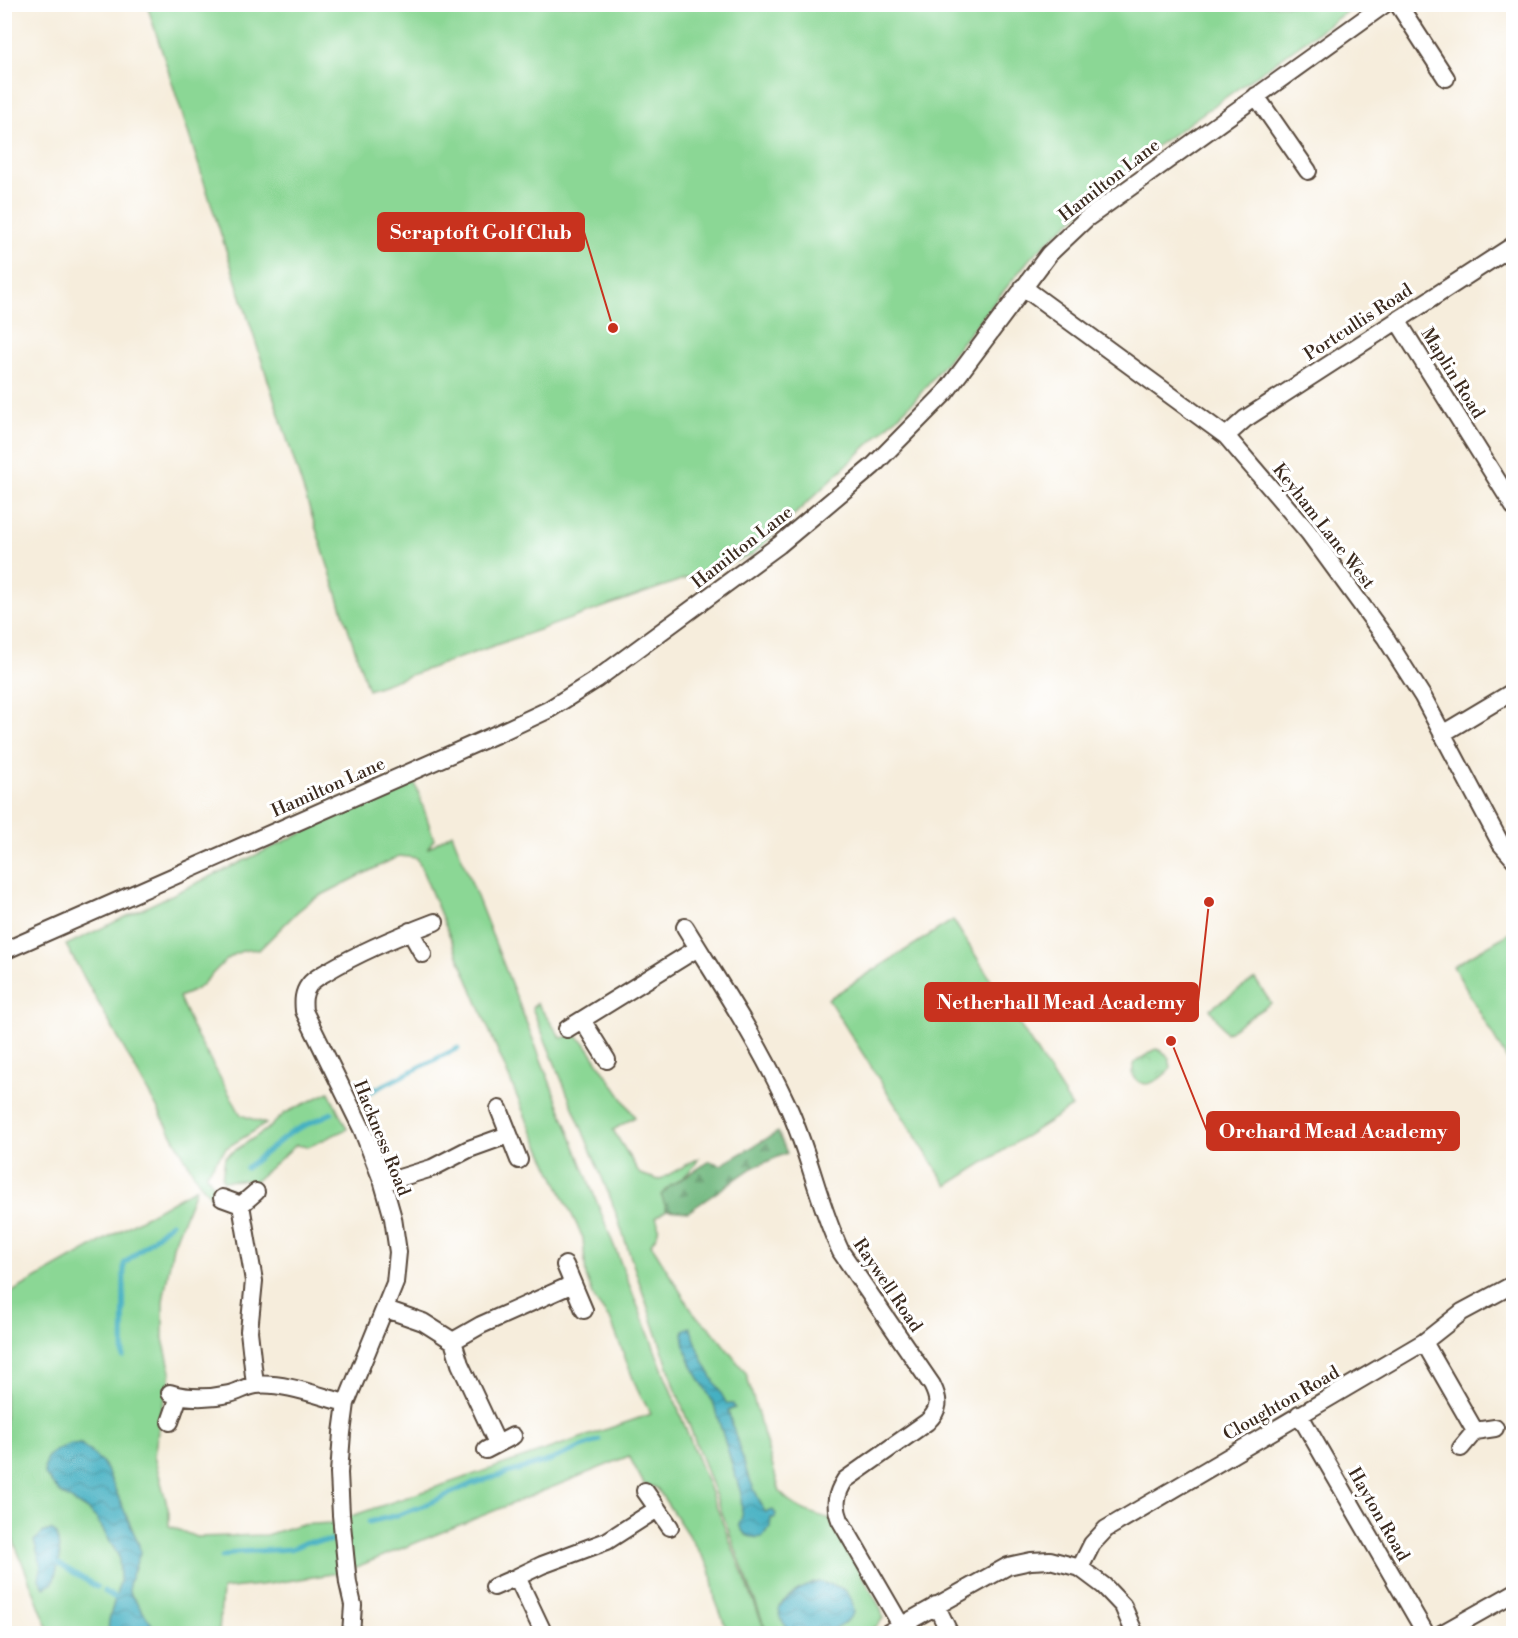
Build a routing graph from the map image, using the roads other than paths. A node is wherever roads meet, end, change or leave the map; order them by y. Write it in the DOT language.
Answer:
graph roads {
  1 [pos="1385,4"];
  2 [pos="1398,4"];
  3 [pos="1446,78"];
  4 [pos="1256,96"];
  5 [pos="1308,171"];
  6 [pos="1514,245"];
  7 [pos="1023,287"];
  8 [pos="1397,320"];
  9 [pos="1226,436"];
  10 [pos="1514,507"];
  11 [pos="1514,691"];
  12 [pos="1443,734"];
  13 [pos="1514,859"];
  14 [pos="435,922"];
  15 [pos="685,927"];
  16 [pos="410,931"];
  17 [pos="698,948"];
  18 [pos="4,951"];
  19 [pos="423,954"];
  20 [pos="582,1020"];
  21 [pos="567,1029"];
  22 [pos="607,1060"];
  23 [pos="499,1109"];
  24 [pos="508,1135"];
  25 [pos="519,1160"];
  26 [pos="383,1183"];
  27 [pos="256,1192"];
  28 [pos="222,1198"];
  29 [pos="241,1205"];
  30 [pos="565,1265"];
  31 [pos="573,1284"];
  32 [pos="1514,1284"];
  33 [pos="386,1309"];
  34 [pos="584,1310"];
  35 [pos="453,1341"];
  36 [pos="1424,1342"];
  37 [pos="255,1385"];
  38 [pos="346,1403"];
  39 [pos="1299,1414"];
  40 [pos="170,1422"];
  41 [pos="1495,1428"];
  42 [pos="1475,1431"];
  43 [pos="499,1443"];
  44 [pos="1461,1448"];
  45 [pos="645,1491"];
  46 [pos="657,1509"];
  47 [pos="670,1527"];
  48 [pos="1080,1568"];
  49 [pos="517,1577"];
  50 [pos="494,1587"];
  51 [pos="1514,1593"];
  52 [pos="936,1605"];
  53 [pos="901,1625"];
  54 [pos="351,1634"];
  55 [pos="544,1634"];
  56 [pos="886,1634"];
  57 [pos="950,1634"];
  58 [pos="1135,1634"];
  59 [pos="1426,1634"];
  60 [pos="1440,1634"];
  1 -- 4 [label="street, Hamilton Lane"];
  2 -- 3 [label="street"];
  4 -- 5 [label="street"];
  4 -- 7 [label="street, Hamilton Lane"];
  6 -- 8 [label="street, Portcullis Road"];
  7 -- 9 [label="street, Keyham Lane West"];
  7 -- 18 [label="street, Hamilton Lane"];
  8 -- 9 [label="street, Portcullis Road"];
  8 -- 10 [label="street, Maplin Road"];
  9 -- 12 [label="street, Keyham Lane West"];
  11 -- 12 [label="street"];
  12 -- 13 [label="street, Keyham Lane West"];
  14 -- 16 [label="street, Hackness Road"];
  15 -- 17 [label="street, Raywell Road"];
  16 -- 19 [label="street"];
  16 -- 26 [label="street, Hackness Road"];
  17 -- 20 [label="street"];
  17 -- 53 [label="street, Raywell Road"];
  20 -- 21 [label="street"];
  20 -- 22 [label="street"];
  23 -- 24 [label="street"];
  24 -- 25 [label="street"];
  24 -- 26 [label="street"];
  26 -- 33 [label="street, Hackness Road"];
  27 -- 29 [label="street"];
  28 -- 29 [label="street"];
  29 -- 37 [label="street"];
  30 -- 31 [label="street"];
  31 -- 34 [label="street"];
  31 -- 35 [label="street"];
  32 -- 36 [label="street, Cloughton Road"];
  33 -- 35 [label="street"];
  33 -- 38 [label="street, Hackness Road"];
  35 -- 43 [label="street"];
  36 -- 39 [label="street, Cloughton Road"];
  36 -- 42 [label="street"];
  37 -- 38 [label="street"];
  37 -- 40 [label="street"];
  38 -- 54 [label="street, Hackness Road"];
  39 -- 48 [label="street, Cloughton Road"];
  39 -- 59 [label="street, Hayton Road"];
  41 -- 42 [label="street"];
  42 -- 44 [label="street"];
  45 -- 46 [label="street"];
  46 -- 47 [label="street"];
  46 -- 49 [label="street"];
  48 -- 52 [label="street"];
  48 -- 58 [label="street"];
  49 -- 50 [label="street"];
  49 -- 55 [label="street"];
  51 -- 60 [label="street"];
  52 -- 53 [label="street"];
  52 -- 57 [label="street"];
  53 -- 56 [label="street"];
}
